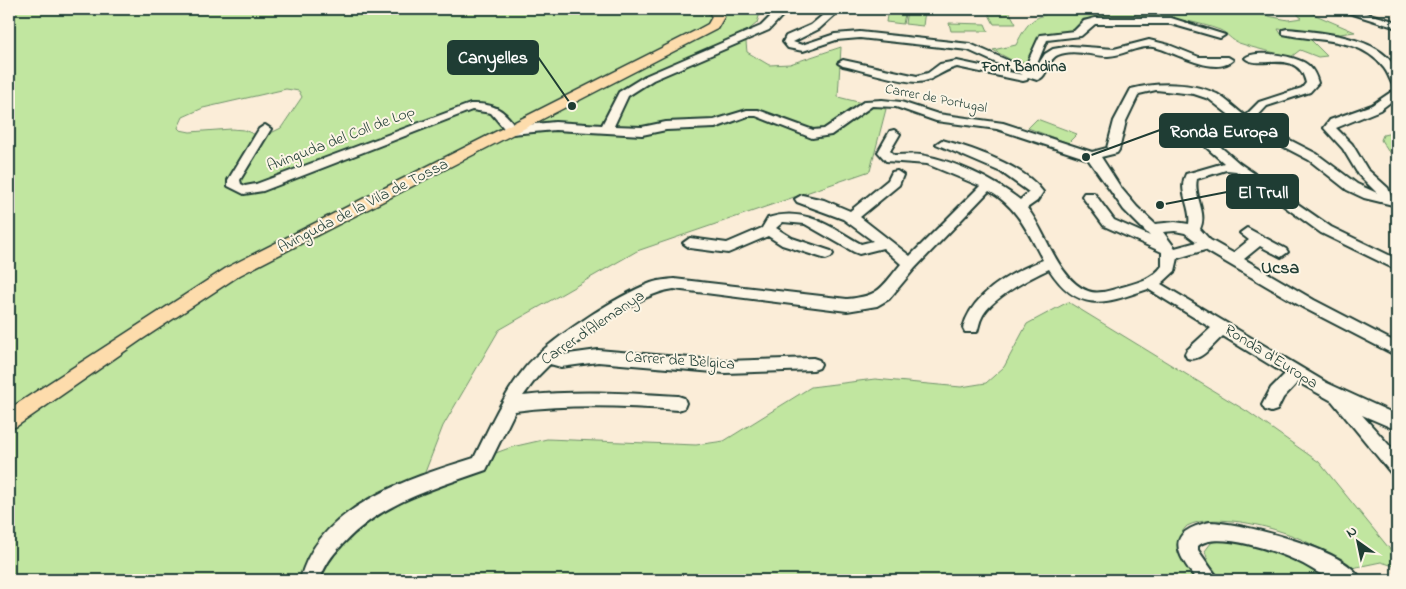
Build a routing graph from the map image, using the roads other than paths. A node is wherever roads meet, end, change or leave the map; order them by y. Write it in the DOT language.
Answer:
graph roads {
  1 [pos="713,9"];
  2 [pos="777,9"];
  3 [pos="836,9"];
  4 [pos="1342,9"];
  5 [pos="1366,9"];
  6 [pos="1397,19"];
  7 [pos="1397,25"];
  8 [pos="1287,32"];
  9 [pos="1220,35"];
  10 [pos="1250,58"];
  11 [pos="1228,60"];
  12 [pos="843,63"];
  13 [pos="1032,75"];
  14 [pos="1397,82"];
  15 [pos="1397,91"];
  16 [pos="555,109"];
  17 [pos="970,110"];
  18 [pos="536,118"];
  19 [pos="976,122"];
  20 [pos="1246,122"];
  21 [pos="583,125"];
  22 [pos="265,129"];
  23 [pos="1201,129"];
  24 [pos="512,130"];
  25 [pos="606,130"];
  26 [pos="894,134"];
  27 [pos="942,144"];
  28 [pos="1092,156"];
  29 [pos="1234,165"];
  30 [pos="897,175"];
  31 [pos="987,186"];
  32 [pos="1352,187"];
  33 [pos="1088,196"];
  34 [pos="802,199"];
  35 [pos="1391,200"];
  36 [pos="1019,207"];
  37 [pos="1397,211"];
  38 [pos="853,216"];
  39 [pos="769,228"];
  40 [pos="1153,229"];
  41 [pos="1193,230"];
  42 [pos="882,240"];
  43 [pos="690,243"];
  44 [pos="1205,243"];
  45 [pos="1170,252"];
  46 [pos="1281,252"];
  47 [pos="826,254"];
  48 [pos="1234,260"];
  49 [pos="1051,263"];
  50 [pos="910,264"];
  51 [pos="1397,265"];
  52 [pos="1149,283"];
  53 [pos="1222,327"];
  54 [pos="971,328"];
  55 [pos="1397,350"];
  56 [pos="1192,354"];
  57 [pos="547,357"];
  58 [pos="813,364"];
  59 [pos="1297,373"];
  60 [pos="1336,396"];
  61 [pos="678,403"];
  62 [pos="511,405"];
  63 [pos="1271,405"];
  64 [pos="9,420"];
  65 [pos="1397,424"];
  66 [pos="1397,467"];
  67 [pos="310,580"];
  68 [pos="1209,580"];
  69 [pos="1351,580"];
  1 -- 16 [label="main road, Avinguda de la Vila de Tossa"];
  2 -- 25 [label="street"];
  3 -- 13 [label="street"];
  4 -- 7 [label="street"];
  5 -- 6 [label="street"];
  8 -- 14 [label="street"];
  9 -- 13 [label="street"];
  10 -- 20 [label="street"];
  11 -- 13 [label="street"];
  12 -- 13 [label="street"];
  15 -- 35 [label="street"];
  16 -- 18 [label="main road, Avinguda de la Vila de Tossa"];
  16 -- 21 [label="street, Carrer de Portugal"];
  17 -- 19 [label="street"];
  18 -- 21 [label="street, Carrer de Portugal"];
  18 -- 24 [label="main road, Avinguda de la Vila de Tossa"];
  19 -- 25 [label="street, Carrer de Portugal"];
  19 -- 28 [label="street, Carrer de Portugal"];
  20 -- 28 [label="street"];
  20 -- 32 [label="street"];
  21 -- 25 [label="street, Carrer de Portugal"];
  22 -- 24 [label="street, Avinguda del Coll de Lop"];
  23 -- 29 [label="street"];
  24 -- 25 [label="street, Carrer de Portugal"];
  24 -- 64 [label="main road, Avinguda de la Vila de Tossa"];
  26 -- 31 [label="street"];
  27 -- 36 [label="street"];
  28 -- 40 [label="street"];
  29 -- 41 [label="street"];
  29 -- 51 [label="street"];
  30 -- 38 [label="street"];
  31 -- 36 [label="street"];
  31 -- 50 [label="street, Carrer d'Alemanya"];
  32 -- 35 [label="street"];
  32 -- 37 [label="street"];
  33 -- 45 [label="street"];
  34 -- 38 [label="street"];
  36 -- 49 [label="street"];
  38 -- 42 [label="street"];
  39 -- 42 [label="street"];
  39 -- 43 [label="street"];
  39 -- 47 [label="street"];
  40 -- 41 [label="street"];
  40 -- 45 [label="street"];
  41 -- 44 [label="street"];
  42 -- 50 [label="street"];
  44 -- 45 [label="street"];
  44 -- 48 [label="street"];
  45 -- 52 [label="street"];
  46 -- 48 [label="street"];
  48 -- 55 [label="street"];
  49 -- 52 [label="street"];
  49 -- 54 [label="street"];
  50 -- 57 [label="street, Carrer d'Alemanya"];
  52 -- 53 [label="street, Ronda d'Europa"];
  53 -- 56 [label="street"];
  53 -- 59 [label="street, Ronda d'Europa"];
  57 -- 58 [label="street, Carrer de Bèlgica"];
  57 -- 62 [label="street, Carrer d'Alemanya"];
  59 -- 60 [label="street, Ronda d'Europa"];
  59 -- 63 [label="street"];
  60 -- 65 [label="street, Ronda d'Europa"];
  60 -- 66 [label="street"];
  61 -- 62 [label="street"];
  62 -- 67 [label="street, Carrer d'Alemanya"];
  68 -- 69 [label="street"];
}
